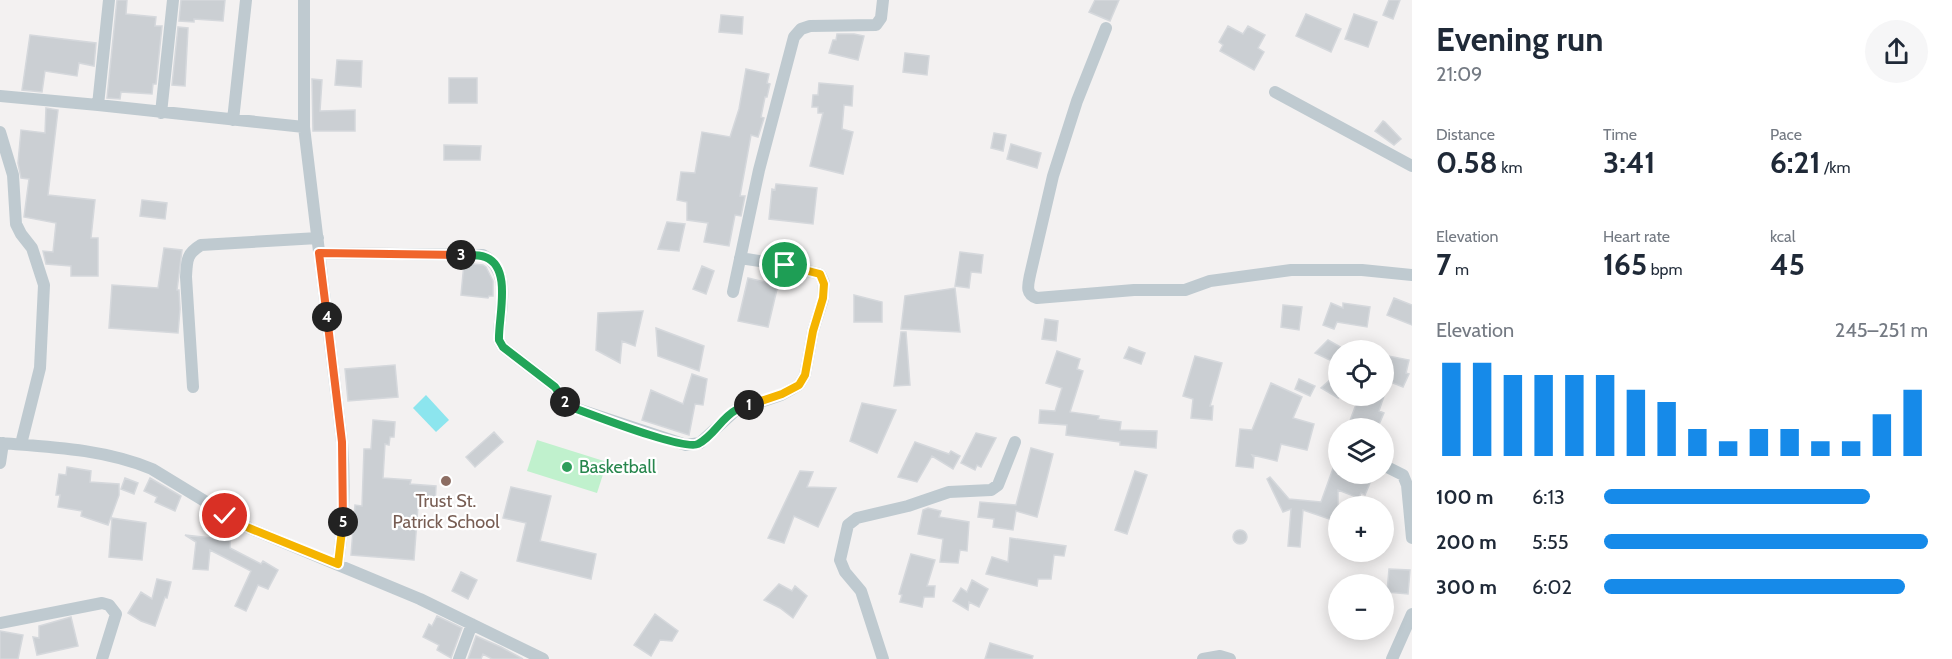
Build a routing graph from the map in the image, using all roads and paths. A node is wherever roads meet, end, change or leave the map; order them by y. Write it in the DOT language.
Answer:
graph roads {
  1 [pos="109,0"];
  2 [pos="173,0"];
  3 [pos="246,0"];
  4 [pos="304,0"];
  5 [pos="883,0"];
  6 [pos="1106,28"];
  7 [pos="1275,92"];
  8 [pos="0,96"];
  9 [pos="98,105"];
  10 [pos="161,113"];
  11 [pos="233,120"];
  12 [pos="304,127"];
  13 [pos="0,132"];
  14 [pos="1412,166"];
  15 [pos="318,238"];
  16 [pos="319,253"];
  17 [pos="740,258"];
  18 [pos="1412,275"];
  19 [pos="733,292"];
  20 [pos="193,387"];
  21 [pos="1014,442"];
  22 [pos="1,443"];
  23 [pos="21,444"];
  24 [pos="0,463"];
  25 [pos="1394,470"];
  26 [pos="1412,538"];
  27 [pos="338,564"];
  28 [pos="1412,614"];
  29 [pos="0,623"];
  30 [pos="472,624"];
  31 [pos="102,659"];
  32 [pos="459,659"];
  33 [pos="543,659"];
  34 [pos="883,659"];
  35 [pos="1203,659"];
  36 [pos="1230,659"];
  37 [pos="1392,659"];
  1 -- 9 [label="street"];
  2 -- 10 [label="street"];
  3 -- 11 [label="street"];
  4 -- 12 [label="street"];
  5 -- 17 [label="street"];
  6 -- 18 [label="street"];
  7 -- 14 [label="street"];
  8 -- 9 [label="street"];
  9 -- 10 [label="street"];
  10 -- 11 [label="street"];
  11 -- 12 [label="street"];
  12 -- 15 [label="street"];
  13 -- 23 [label="street"];
  15 -- 16 [label="street"];
  15 -- 20 [label="street"];
  16 -- 17 [label="street"];
  16 -- 27 [label="street"];
  17 -- 19 [label="street"];
  21 -- 34 [label="street"];
  22 -- 23 [label="street"];
  22 -- 24 [label="street"];
  23 -- 27 [label="street"];
  25 -- 26 [label="street"];
  27 -- 30 [label="street"];
  28 -- 37 [label="street"];
  29 -- 31 [label="street"];
  30 -- 32 [label="street"];
  30 -- 33 [label="street"];
  35 -- 36 [label="street"];
}
